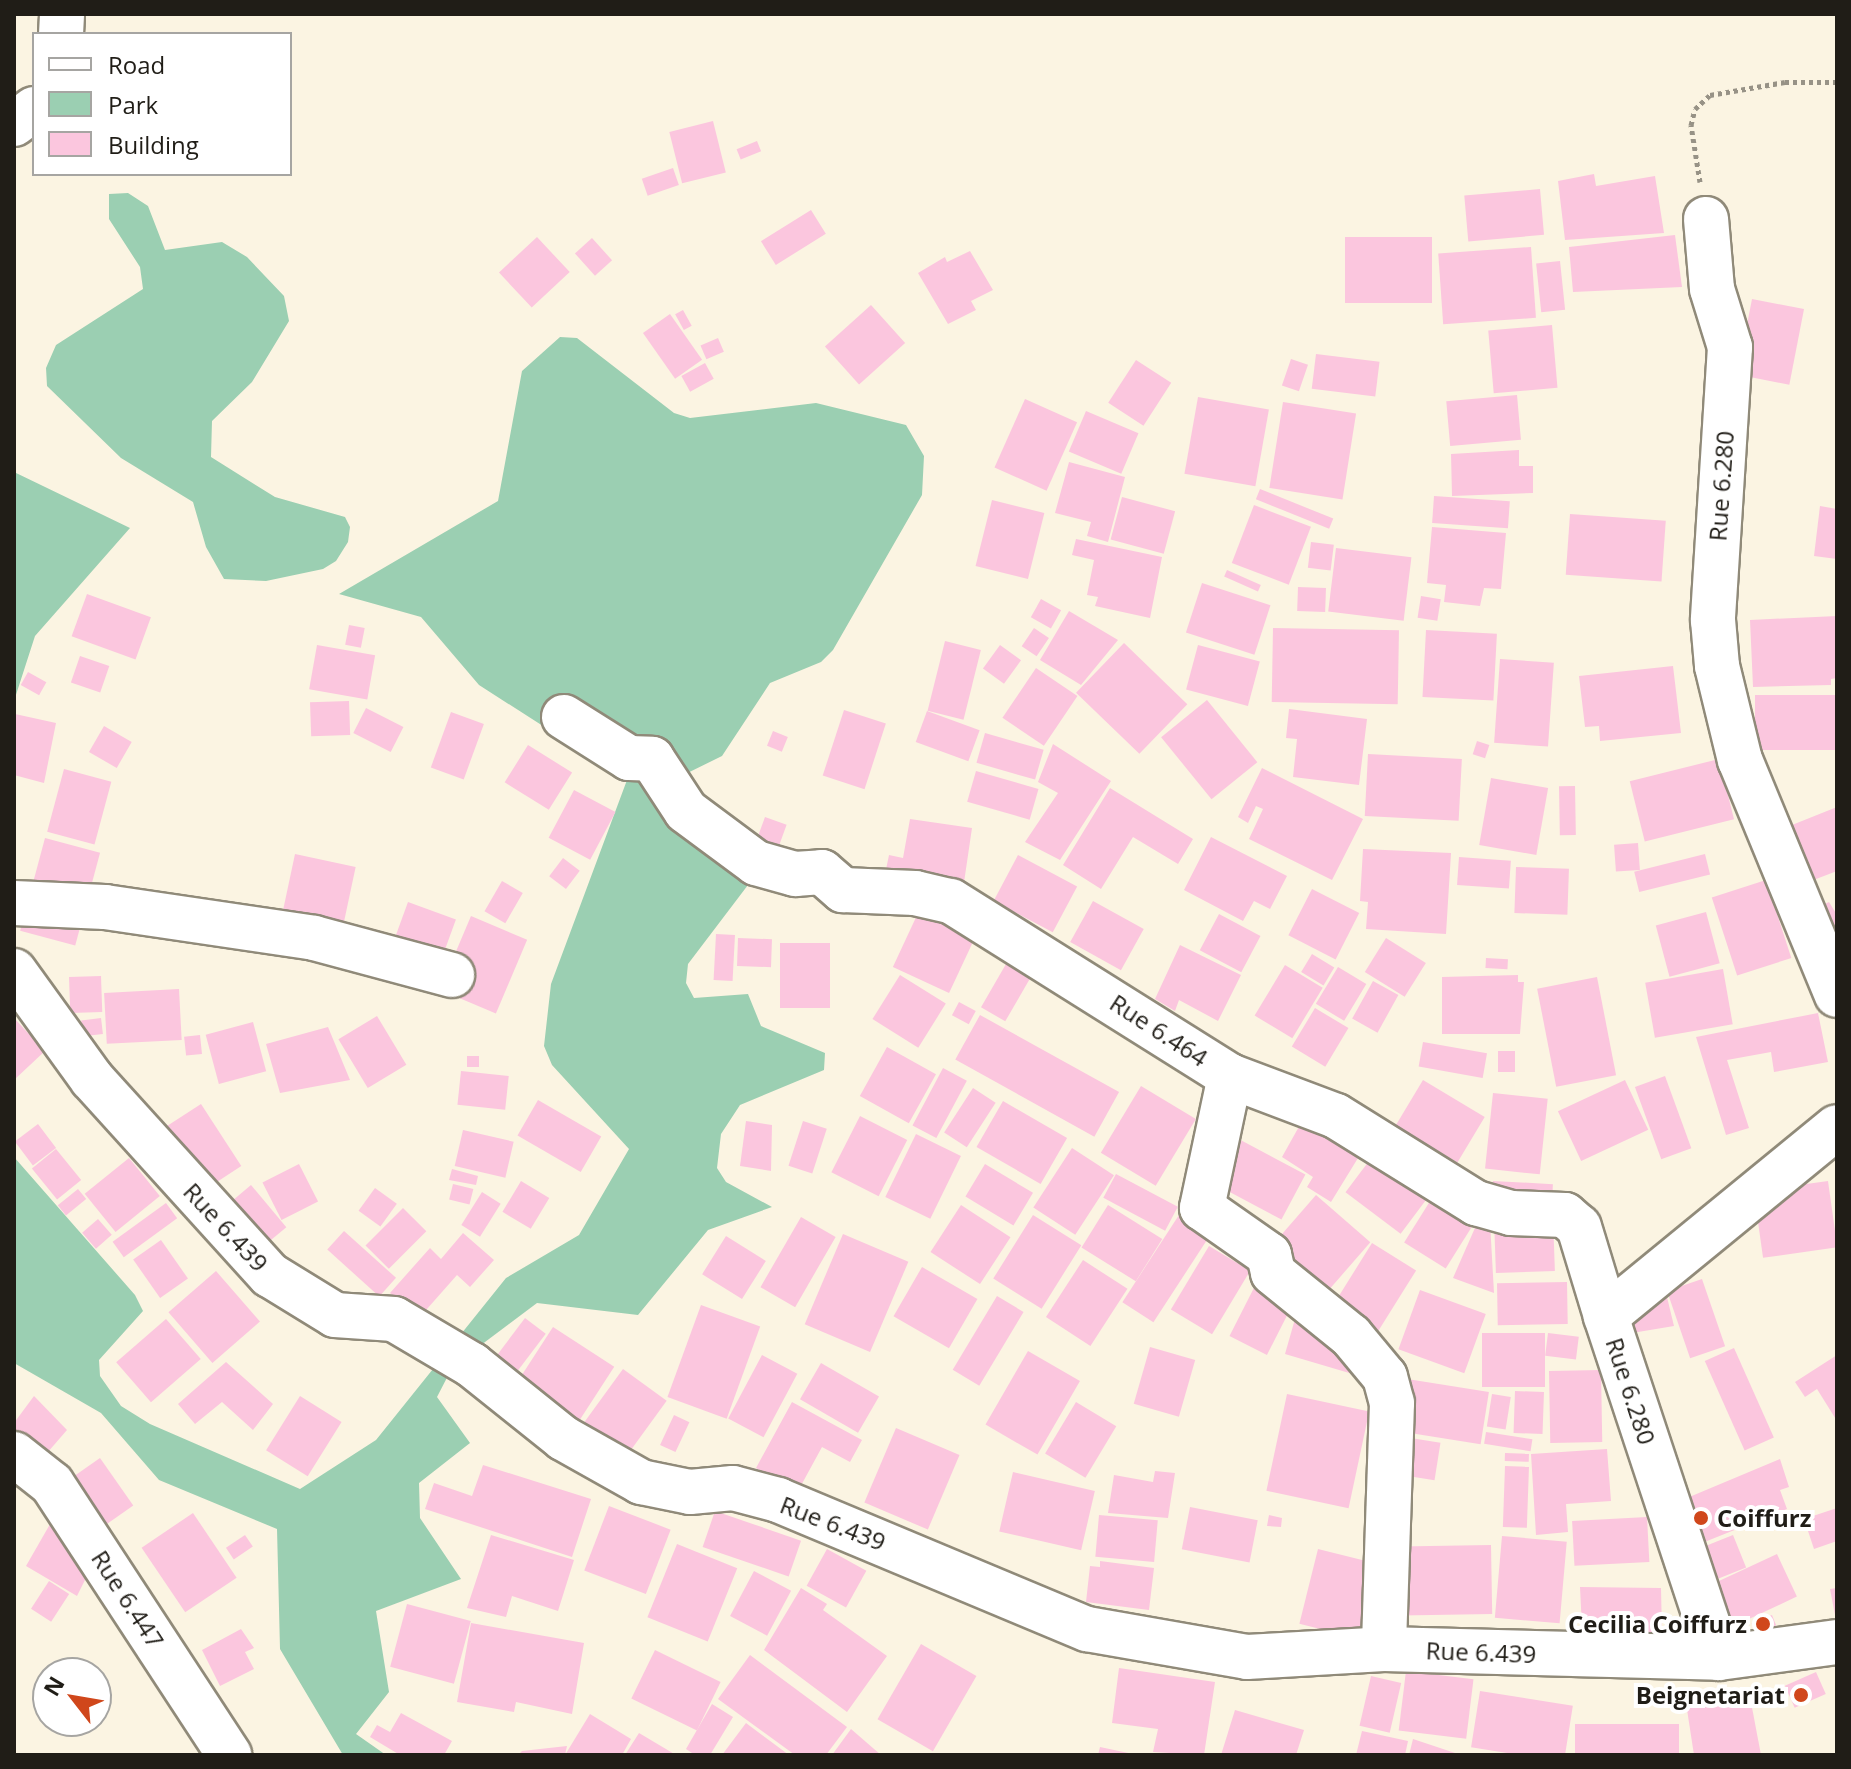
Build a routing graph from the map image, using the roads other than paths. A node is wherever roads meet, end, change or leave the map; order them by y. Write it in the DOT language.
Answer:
graph roads {
  1 [pos="32,110"];
  2 [pos="14,124"];
  3 [pos="1706,219"];
  4 [pos="564,717"];
  5 [pos="14,903"];
  6 [pos="14,971"];
  7 [pos="452,975"];
  8 [pos="1837,995"];
  9 [pos="1230,1076"];
  10 [pos="1837,1127"];
  11 [pos="1606,1316"];
  12 [pos="14,1454"];
  13 [pos="1837,1642"];
  14 [pos="1384,1649"];
  15 [pos="1719,1658"];
  16 [pos="229,1755"];
  1 -- 2 [label="street"];
  3 -- 8 [label="street, Rue 6.280"];
  4 -- 9 [label="street, Rue 6.464"];
  5 -- 7 [label="street"];
  6 -- 14 [label="street, Rue 6.439"];
  9 -- 11 [label="street"];
  9 -- 14 [label="street, Rue 6.464"];
  10 -- 11 [label="street, Rue 6.280"];
  11 -- 15 [label="street, Rue 6.280"];
  12 -- 16 [label="street, Rue 6.447"];
  13 -- 15 [label="street, Rue 6.439"];
  14 -- 15 [label="street, Rue 6.439"];
}
